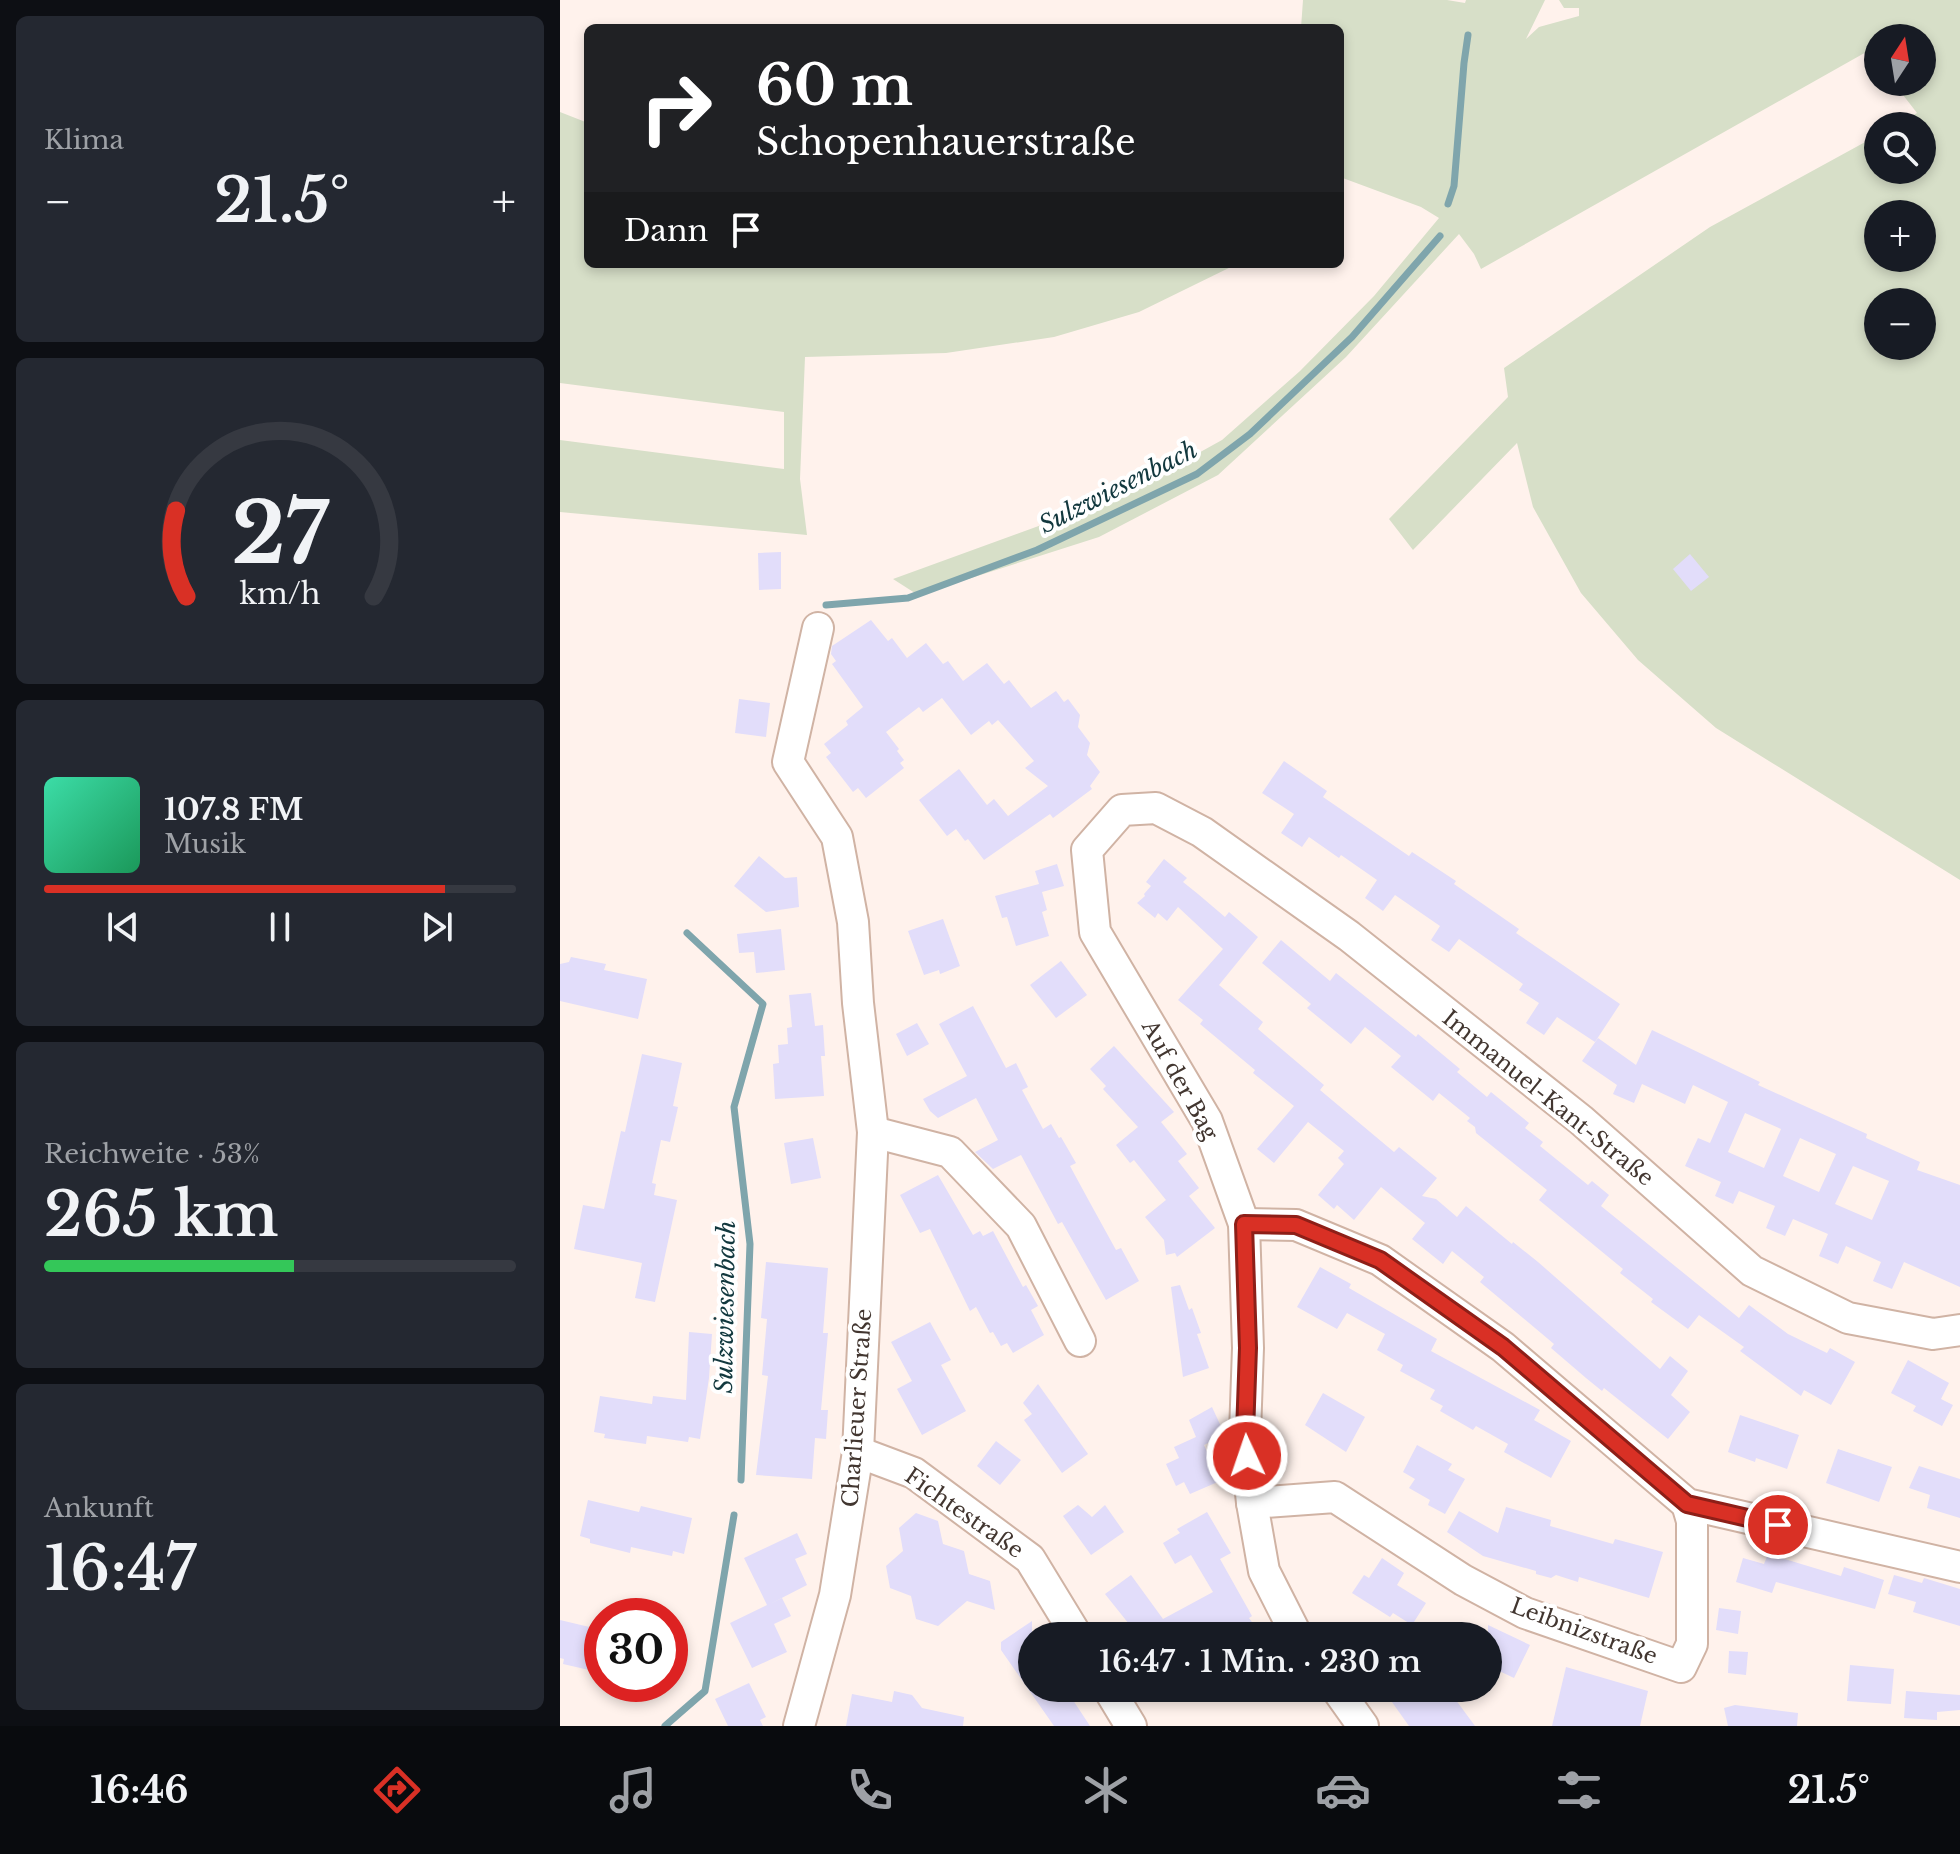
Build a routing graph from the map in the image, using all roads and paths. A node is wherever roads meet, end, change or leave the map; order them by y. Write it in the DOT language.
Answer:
graph roads {
  1 [pos="818,628"];
  2 [pos="1156,808"];
  3 [pos="873,1132"];
  4 [pos="1244,1224"];
  5 [pos="1960,1330"];
  6 [pos="1080,1341"];
  7 [pos="858,1452"];
  8 [pos="1252,1503"];
  9 [pos="1687,1504"];
  10 [pos="1960,1567"];
  11 [pos="1068,1622"];
  12 [pos="1290,1622"];
  13 [pos="1116,1702"];
  14 [pos="1346,1702"];
  15 [pos="799,1726"];
  16 [pos="1131,1726"];
  17 [pos="1363,1726"];
  1 -- 3 [label="street, Charlieuer Straße"];
  2 -- 4 [label="street, Auf der Bag"];
  2 -- 5 [label="street, Immanuel-Kant-Straße"];
  3 -- 6 [label="street"];
  3 -- 7 [label="street, Charlieuer Straße"];
  4 -- 8 [label="street, Auf der Bag"];
  4 -- 9 [label="street"];
  7 -- 11 [label="street, Fichtestraße"];
  7 -- 15 [label="street, Charlieuer Straße"];
  8 -- 9 [label="street, Leibnizstraße"];
  8 -- 12 [label="street, Auf der Bag"];
  9 -- 10 [label="street"];
  13 -- 16 [label="street"];
  14 -- 17 [label="street"];
}
